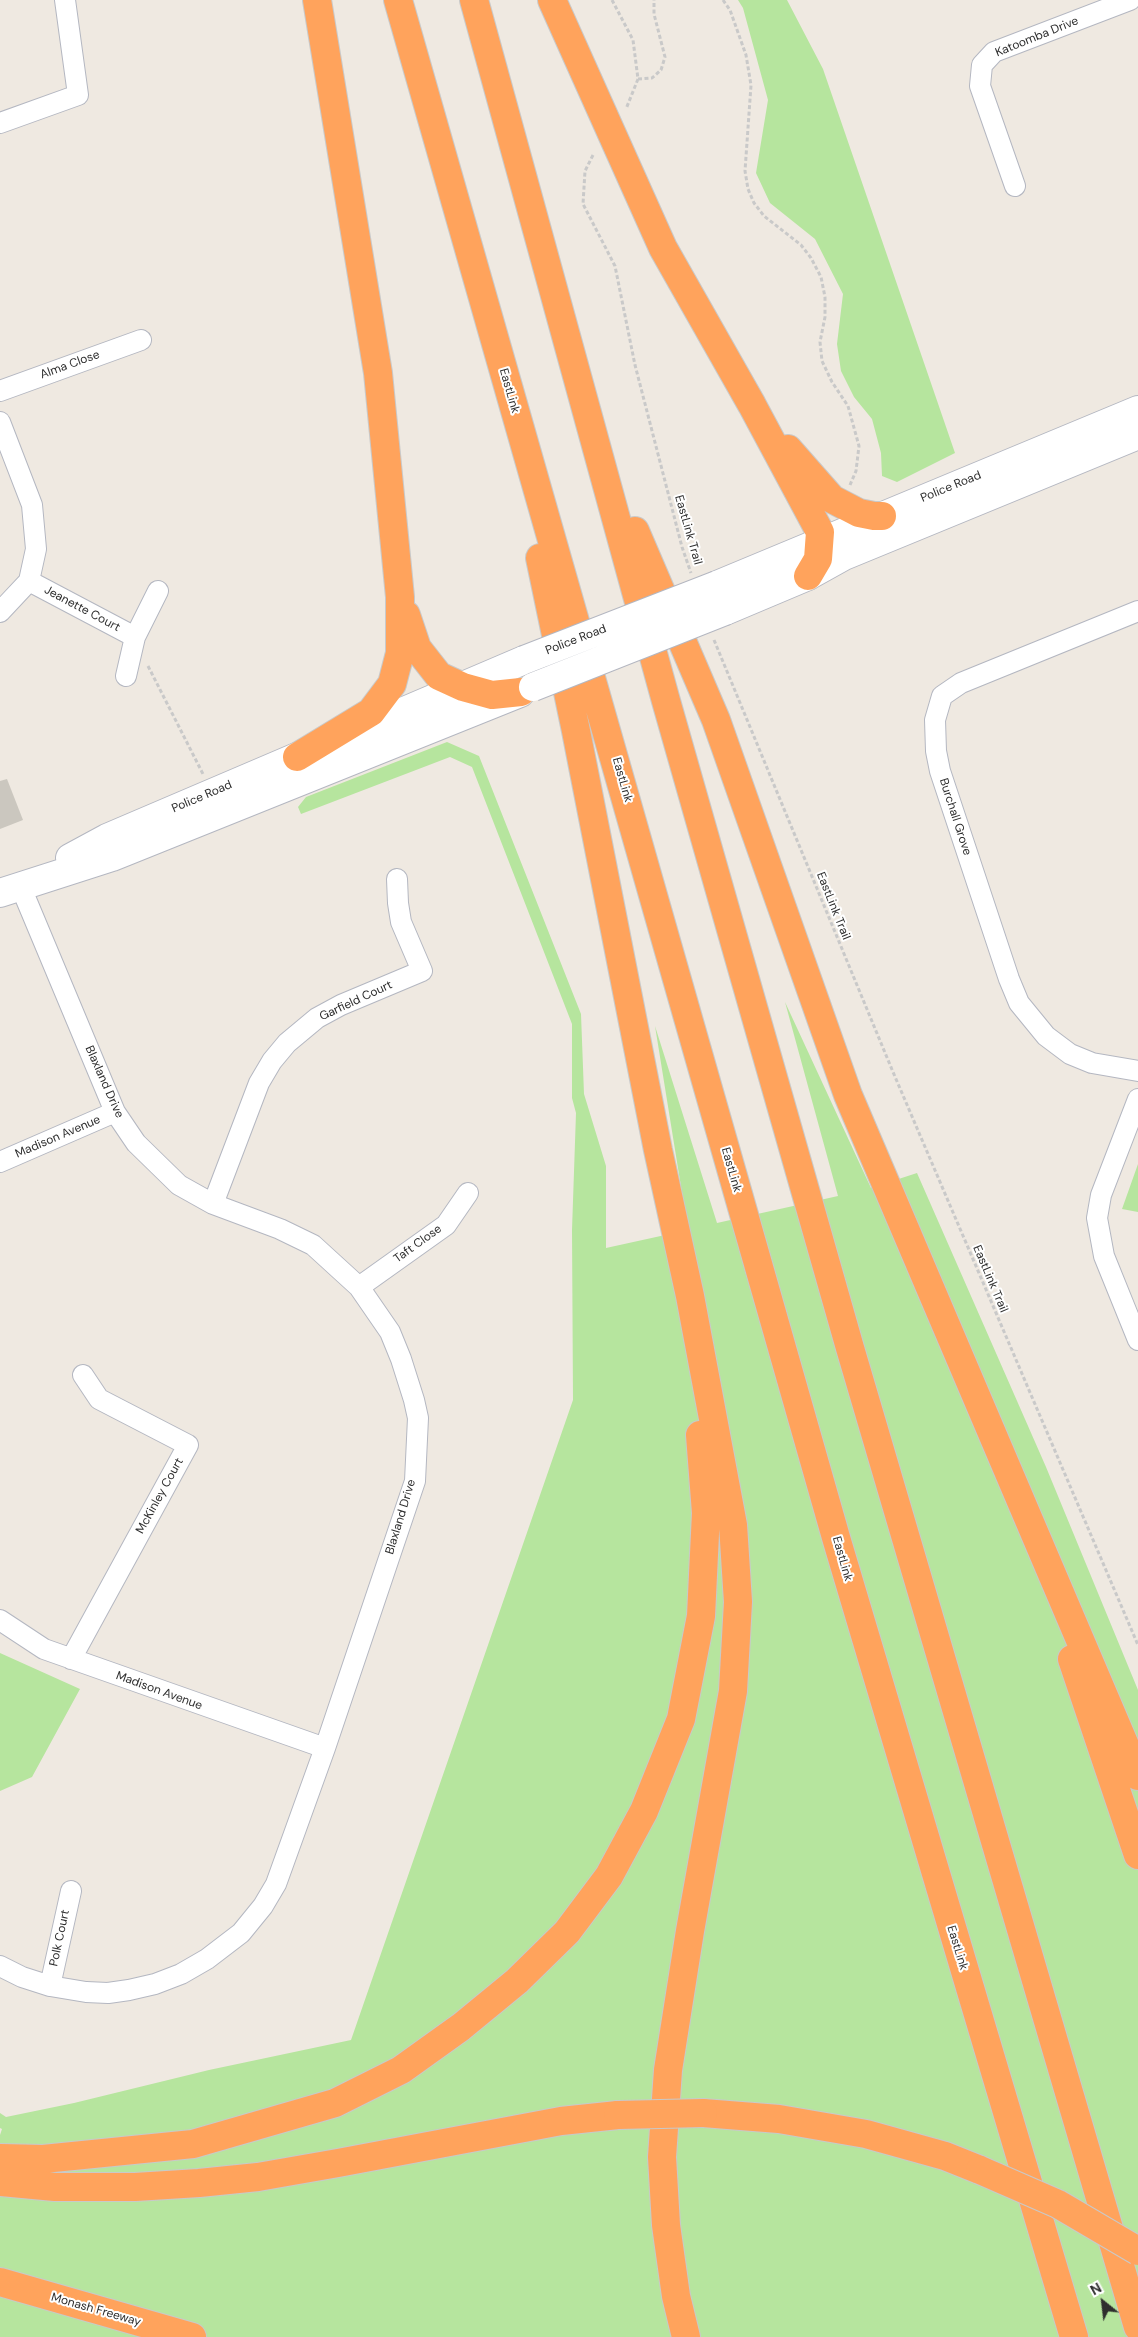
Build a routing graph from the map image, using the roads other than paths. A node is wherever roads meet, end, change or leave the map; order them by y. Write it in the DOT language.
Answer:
graph roads {
  1 [pos="65,0"];
  2 [pos="317,0"];
  3 [pos="398,0"];
  4 [pos="474,0"];
  5 [pos="552,0"];
  6 [pos="1130,0"];
  7 [pos="0,123"];
  8 [pos="1015,186"];
  9 [pos="477,278"];
  10 [pos="140,340"];
  11 [pos="0,391"];
  12 [pos="752,405"];
  13 [pos="1138,410"];
  14 [pos="0,422"];
  15 [pos="594,432"];
  16 [pos="1138,435"];
  17 [pos="882,516"];
  18 [pos="820,541"];
  19 [pos="808,576"];
  20 [pos="29,581"];
  21 [pos="158,591"];
  22 [pos="400,597"];
  23 [pos="0,612"];
  24 [pos="1138,612"];
  25 [pos="134,638"];
  26 [pos="126,676"];
  27 [pos="463,687"];
  28 [pos="527,690"];
  29 [pos="297,757"];
  30 [pos="397,879"];
  31 [pos="10,889"];
  32 [pos="1138,1071"];
  33 [pos="1138,1099"];
  34 [pos="115,1112"];
  35 [pos="0,1162"];
  36 [pos="468,1192"];
  37 [pos="213,1204"];
  38 [pos="359,1287"];
  39 [pos="690,1296"];
  40 [pos="1138,1340"];
  41 [pos="83,1375"];
  42 [pos="975,1392"];
  43 [pos="0,1620"];
  44 [pos="71,1659"];
  45 [pos="325,1748"];
  46 [pos="1138,1776"];
  47 [pos="1138,1855"];
  48 [pos="70,1891"];
  49 [pos="0,1966"];
  50 [pos="50,1986"];
  51 [pos="0,2158"];
  52 [pos="0,2182"];
  53 [pos="1138,2251"];
  54 [pos="0,2282"];
  55 [pos="1138,2327"];
  56 [pos="192,2337"];
  57 [pos="686,2337"];
  58 [pos="1074,2337"];
  1 -- 7 [label="street"];
  2 -- 22 [label="highway"];
  3 -- 9 [label="highway, EastLink"];
  4 -- 15 [label="highway"];
  5 -- 12 [label="highway"];
  6 -- 8 [label="street, Katoomba Drive"];
  9 -- 39 [label="highway"];
  9 -- 58 [label="highway, EastLink"];
  10 -- 11 [label="street, Alma Close"];
  12 -- 17 [label="highway"];
  12 -- 18 [label="highway"];
  13 -- 17 [label="main road, Police Road"];
  14 -- 20 [label="street"];
  15 -- 42 [label="highway"];
  15 -- 55 [label="highway"];
  16 -- 19 [label="main road, Police Road"];
  17 -- 18 [label="main road, Police Road"];
  18 -- 19 [label="highway"];
  18 -- 27 [label="main road, Police Road, bridge"];
  19 -- 28 [label="main road, Police Road, bridge"];
  20 -- 23 [label="street"];
  20 -- 25 [label="street, Jeanette Court"];
  21 -- 25 [label="street, Jeanette Court"];
  22 -- 27 [label="highway"];
  22 -- 29 [label="highway"];
  24 -- 32 [label="street, Burchall Grove"];
  25 -- 26 [label="street, Jeanette Court"];
  27 -- 28 [label="highway"];
  27 -- 29 [label="main road, Police Road"];
  28 -- 31 [label="main road, Police Road"];
  29 -- 31 [label="main road, Police Road"];
  30 -- 37 [label="street, Garfield Court"];
  31 -- 34 [label="street, Blaxland Drive"];
  33 -- 40 [label="street"];
  34 -- 35 [label="street, Madison Avenue"];
  34 -- 37 [label="street, Blaxland Drive"];
  36 -- 38 [label="street, Taft Close"];
  37 -- 38 [label="street, Blaxland Drive"];
  38 -- 45 [label="street, Blaxland Drive"];
  39 -- 51 [label="highway"];
  39 -- 57 [label="highway"];
  41 -- 44 [label="street, McKinley Court"];
  42 -- 46 [label="highway"];
  42 -- 47 [label="highway"];
  43 -- 44 [label="street, Madison Avenue"];
  44 -- 45 [label="street, Madison Avenue"];
  45 -- 50 [label="street, Blaxland Drive"];
  48 -- 50 [label="street, Polk Court"];
  49 -- 50 [label="street, Blaxland Drive"];
  52 -- 53 [label="highway, bridge"];
  54 -- 56 [label="highway, Monash Freeway"];
}
